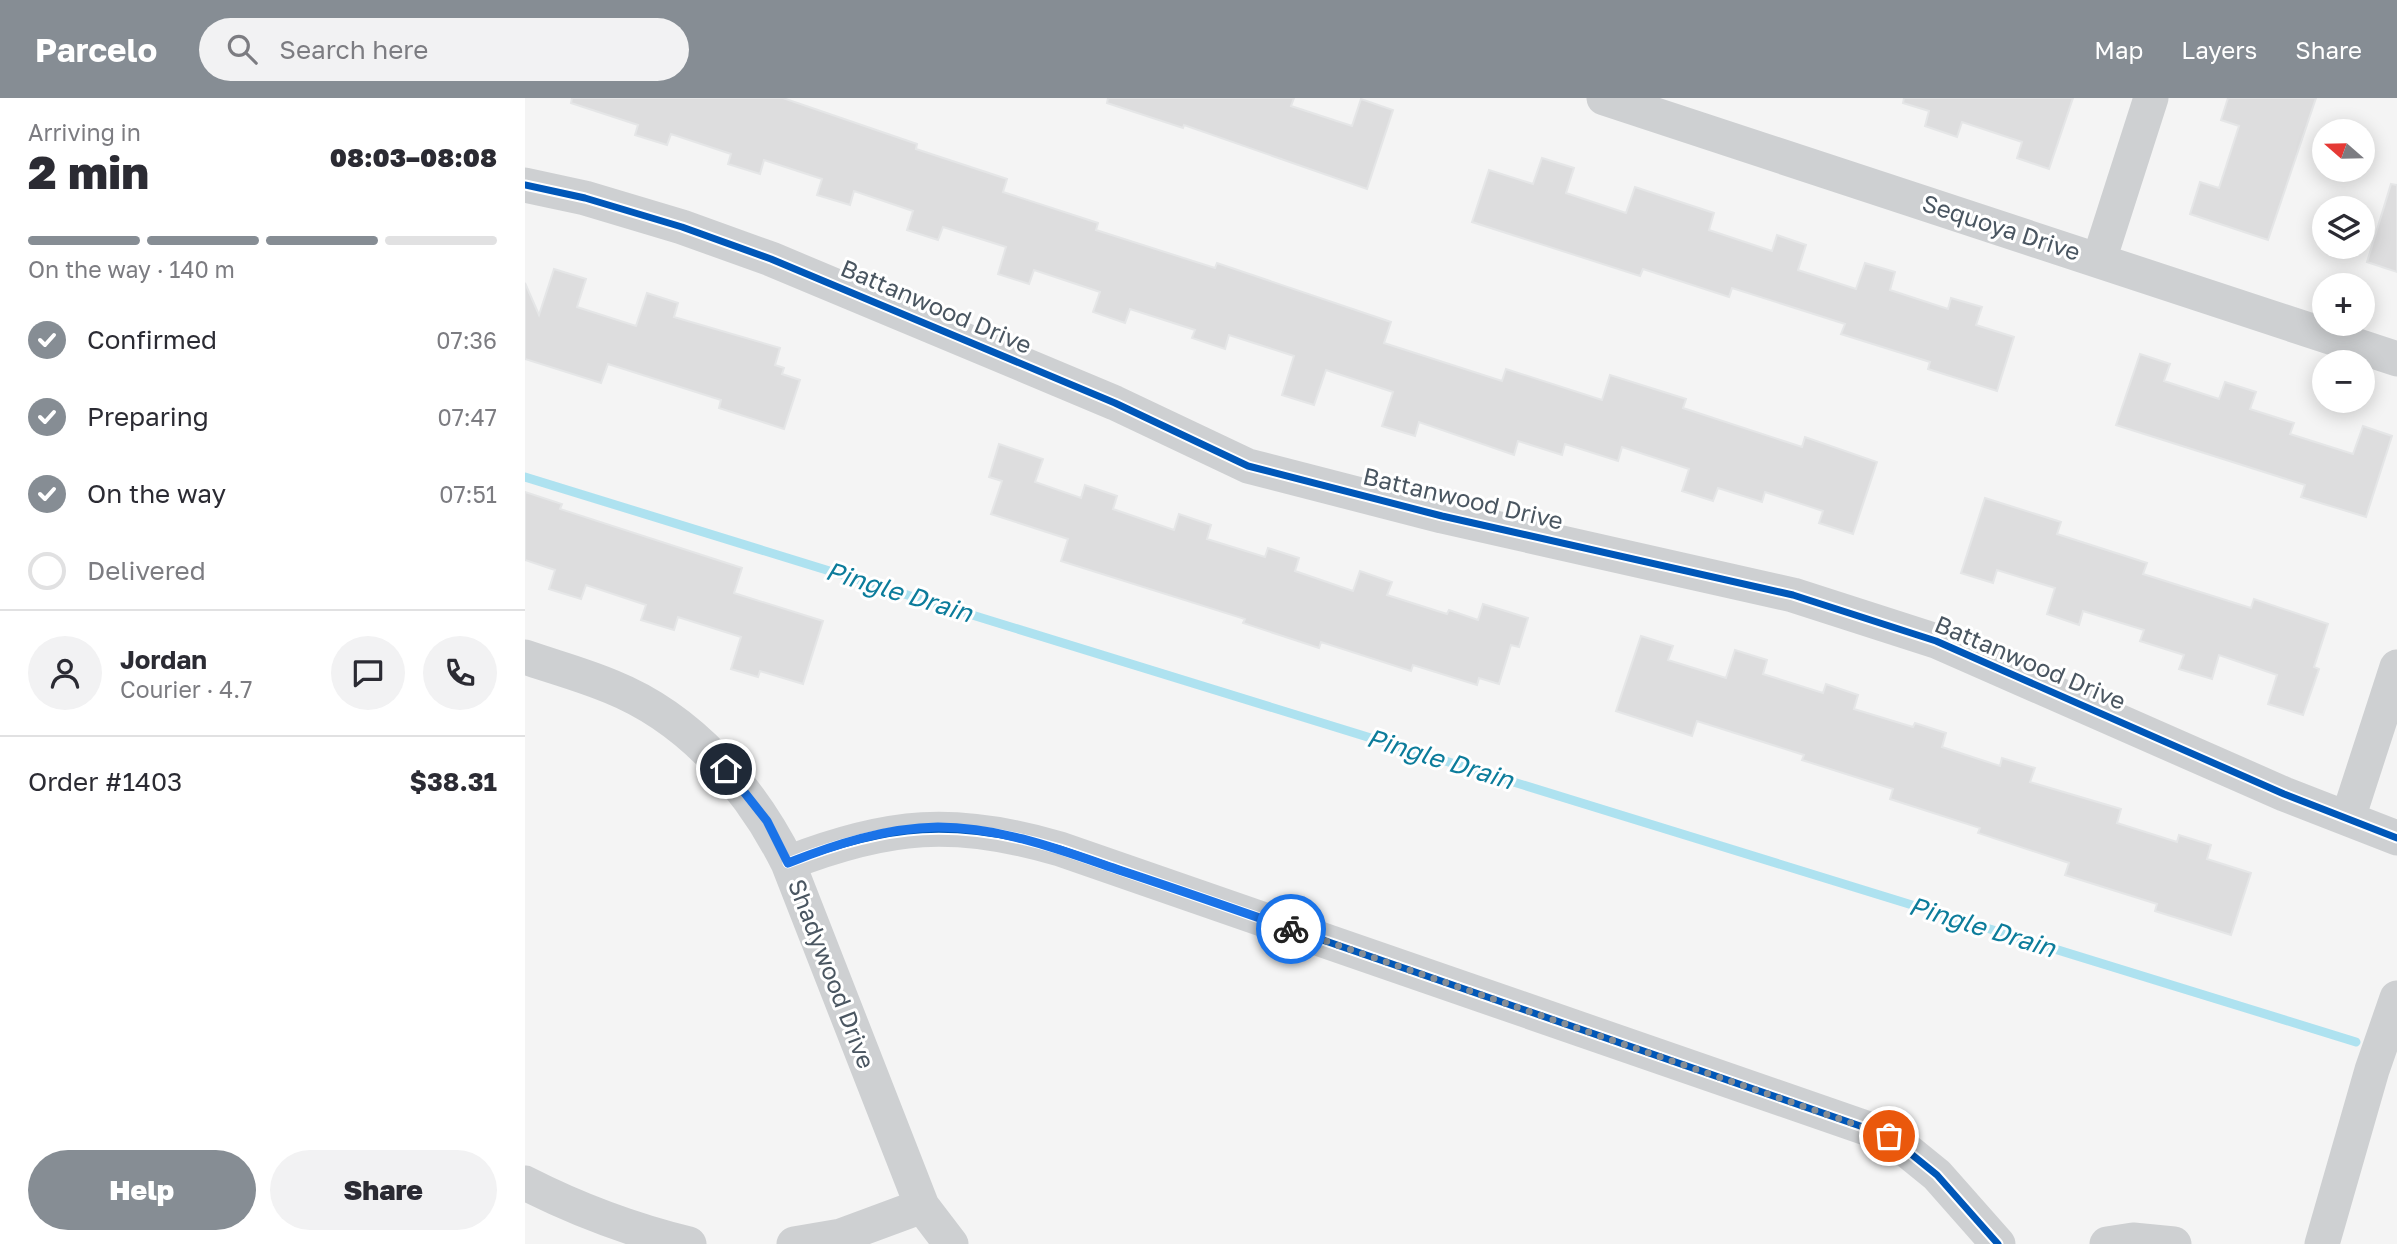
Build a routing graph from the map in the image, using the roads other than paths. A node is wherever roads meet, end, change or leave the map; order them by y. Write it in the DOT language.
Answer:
graph roads {
  1 [pos="1604,98"];
  2 [pos="2151,98"];
  3 [pos="525,185"];
  4 [pos="2099,260"];
  5 [pos="2397,359"];
  6 [pos="525,657"];
  7 [pos="2397,667"];
  8 [pos="2348,818"];
  9 [pos="2397,838"];
  10 [pos="788,863"];
  11 [pos="2397,998"];
  12 [pos="525,1183"];
  13 [pos="922,1206"];
  14 [pos="689,1244"];
  15 [pos="794,1244"];
  16 [pos="951,1244"];
  17 [pos="1998,1244"];
  18 [pos="2107,1244"];
  19 [pos="2174,1244"];
  20 [pos="2322,1244"];
  1 -- 4 [label="street, Sequoya Drive"];
  2 -- 4 [label="street"];
  3 -- 8 [label="street, Battanwood Drive"];
  4 -- 5 [label="street, Sequoya Drive"];
  6 -- 10 [label="street, Shadywood Drive"];
  7 -- 8 [label="street"];
  8 -- 9 [label="street, Battanwood Drive"];
  10 -- 13 [label="street, Shadywood Drive"];
  10 -- 17 [label="street"];
  11 -- 20 [label="street"];
  12 -- 14 [label="street"];
  13 -- 15 [label="street"];
  13 -- 16 [label="street, Shadywood Drive"];
  18 -- 19 [label="street"];
}
